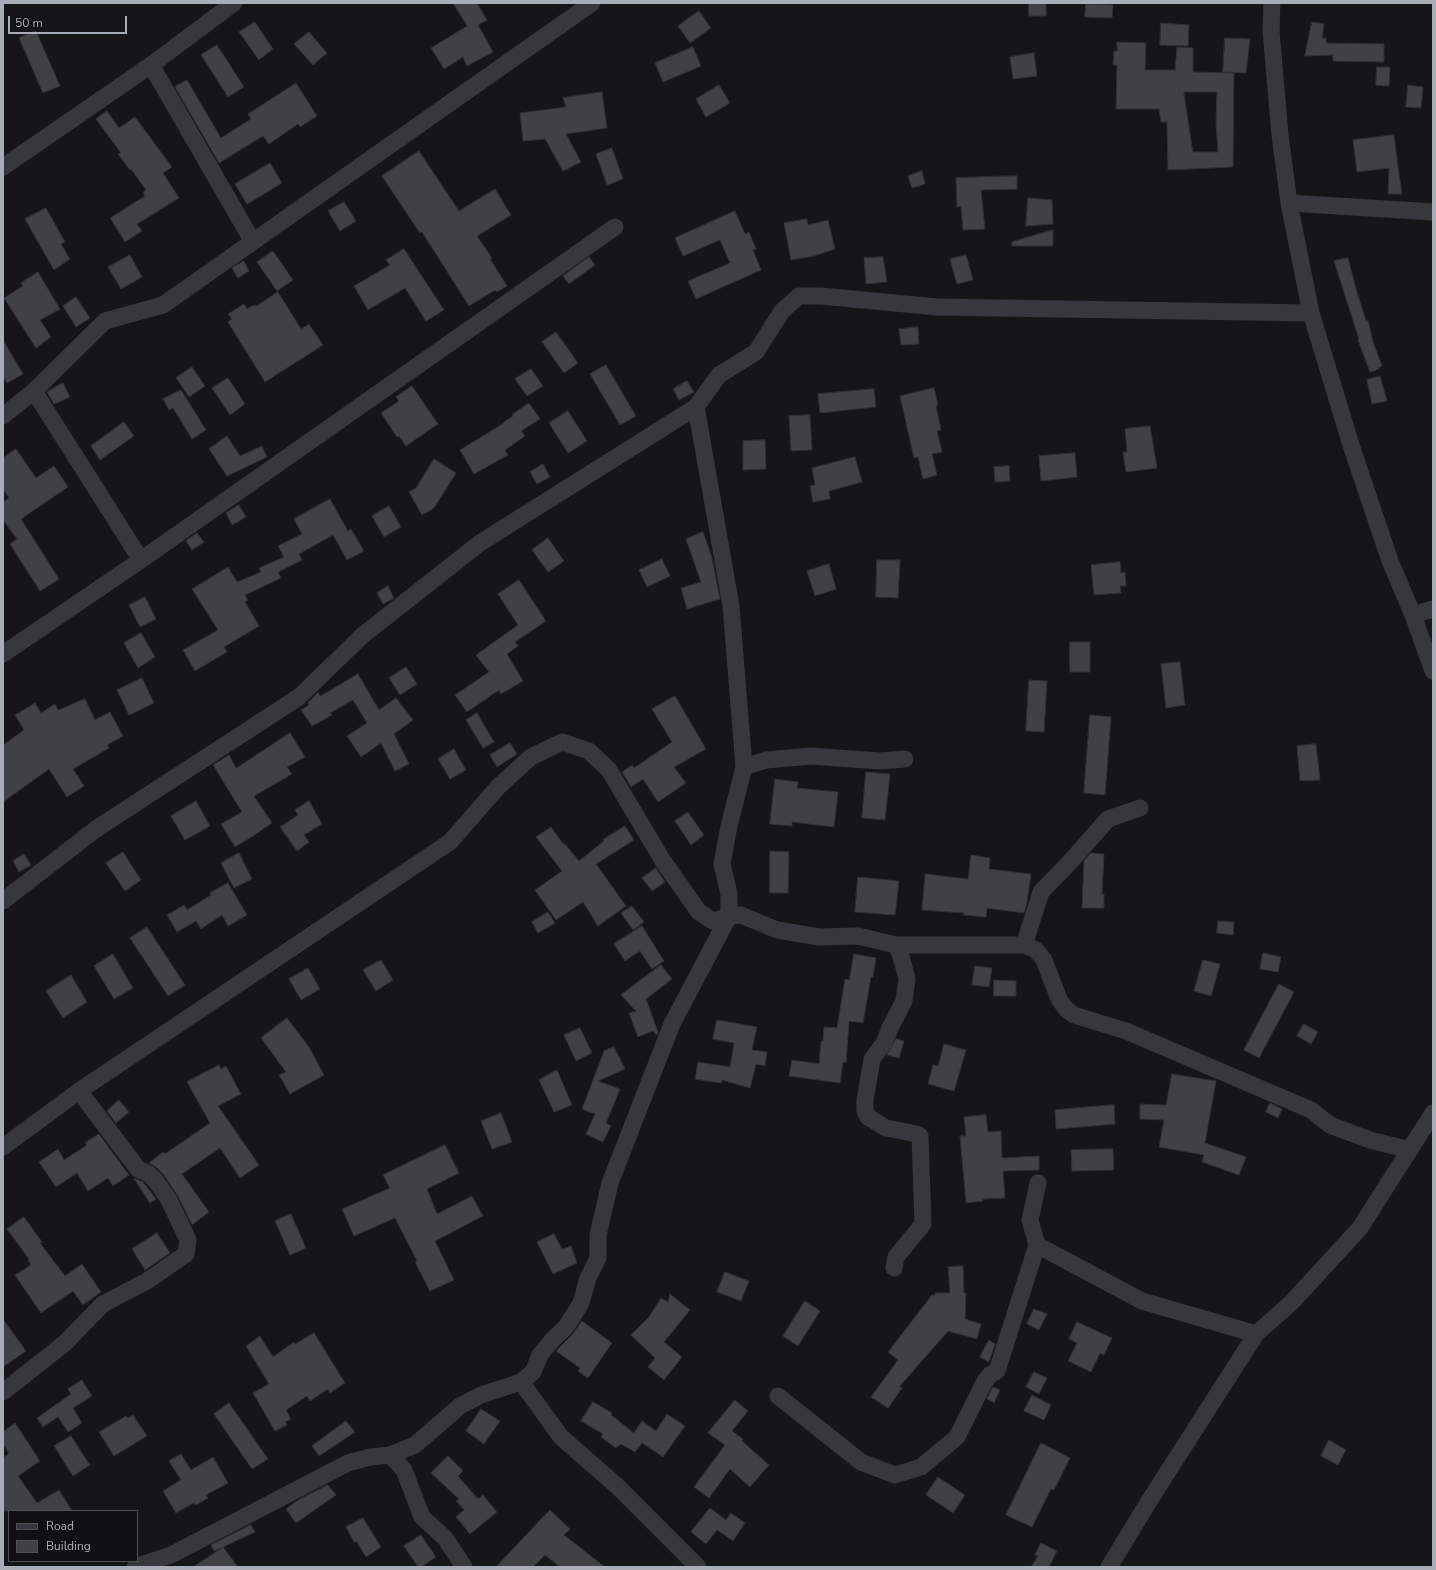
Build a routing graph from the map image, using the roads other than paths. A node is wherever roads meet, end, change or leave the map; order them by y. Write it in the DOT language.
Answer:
graph roads {
  1 [pos="234,3"];
  2 [pos="592,3"];
  3 [pos="1272,3"];
  4 [pos="151,65"];
  5 [pos="3,167"];
  6 [pos="1290,203"];
  7 [pos="1433,212"];
  8 [pos="615,227"];
  9 [pos="253,242"];
  10 [pos="1311,313"];
  11 [pos="34,391"];
  12 [pos="696,407"];
  13 [pos="3,416"];
  14 [pos="141,560"];
  15 [pos="1433,609"];
  16 [pos="1413,615"];
  17 [pos="3,654"];
  18 [pos="1433,671"];
  19 [pos="905,759"];
  20 [pos="744,766"];
  21 [pos="1140,808"];
  22 [pos="3,901"];
  23 [pos="729,916"];
  24 [pos="896,945"];
  25 [pos="1024,945"];
  26 [pos="79,1091"];
  27 [pos="1433,1113"];
  28 [pos="3,1147"];
  29 [pos="1410,1150"];
  30 [pos="1038,1183"];
  31 [pos="1036,1245"];
  32 [pos="894,1268"];
  33 [pos="1256,1334"];
  34 [pos="521,1382"];
  35 [pos="3,1392"];
  36 [pos="778,1396"];
  37 [pos="390,1455"];
  38 [pos="135,1567"];
  39 [pos="464,1567"];
  40 [pos="698,1567"];
  41 [pos="1109,1567"];
  1 -- 4 [label="street"];
  2 -- 9 [label="street"];
  3 -- 6 [label="street"];
  4 -- 5 [label="street"];
  4 -- 9 [label="street"];
  6 -- 7 [label="street"];
  6 -- 10 [label="street"];
  8 -- 14 [label="street"];
  9 -- 11 [label="street"];
  10 -- 12 [label="street"];
  10 -- 16 [label="street"];
  11 -- 13 [label="street"];
  11 -- 14 [label="street"];
  12 -- 20 [label="street"];
  12 -- 22 [label="street"];
  14 -- 17 [label="street"];
  15 -- 16 [label="street"];
  16 -- 18 [label="street"];
  19 -- 20 [label="street"];
  20 -- 23 [label="street"];
  21 -- 25 [label="street"];
  23 -- 24 [label="street"];
  23 -- 26 [label="street"];
  23 -- 34 [label="street"];
  24 -- 25 [label="street"];
  24 -- 32 [label="street"];
  25 -- 29 [label="street"];
  26 -- 28 [label="street"];
  26 -- 35 [label="street"];
  27 -- 29 [label="street"];
  29 -- 33 [label="street"];
  30 -- 31 [label="street"];
  31 -- 33 [label="street"];
  31 -- 36 [label="street"];
  33 -- 41 [label="street"];
  34 -- 37 [label="street"];
  34 -- 40 [label="street"];
  37 -- 38 [label="street"];
  37 -- 39 [label="street"];
}
